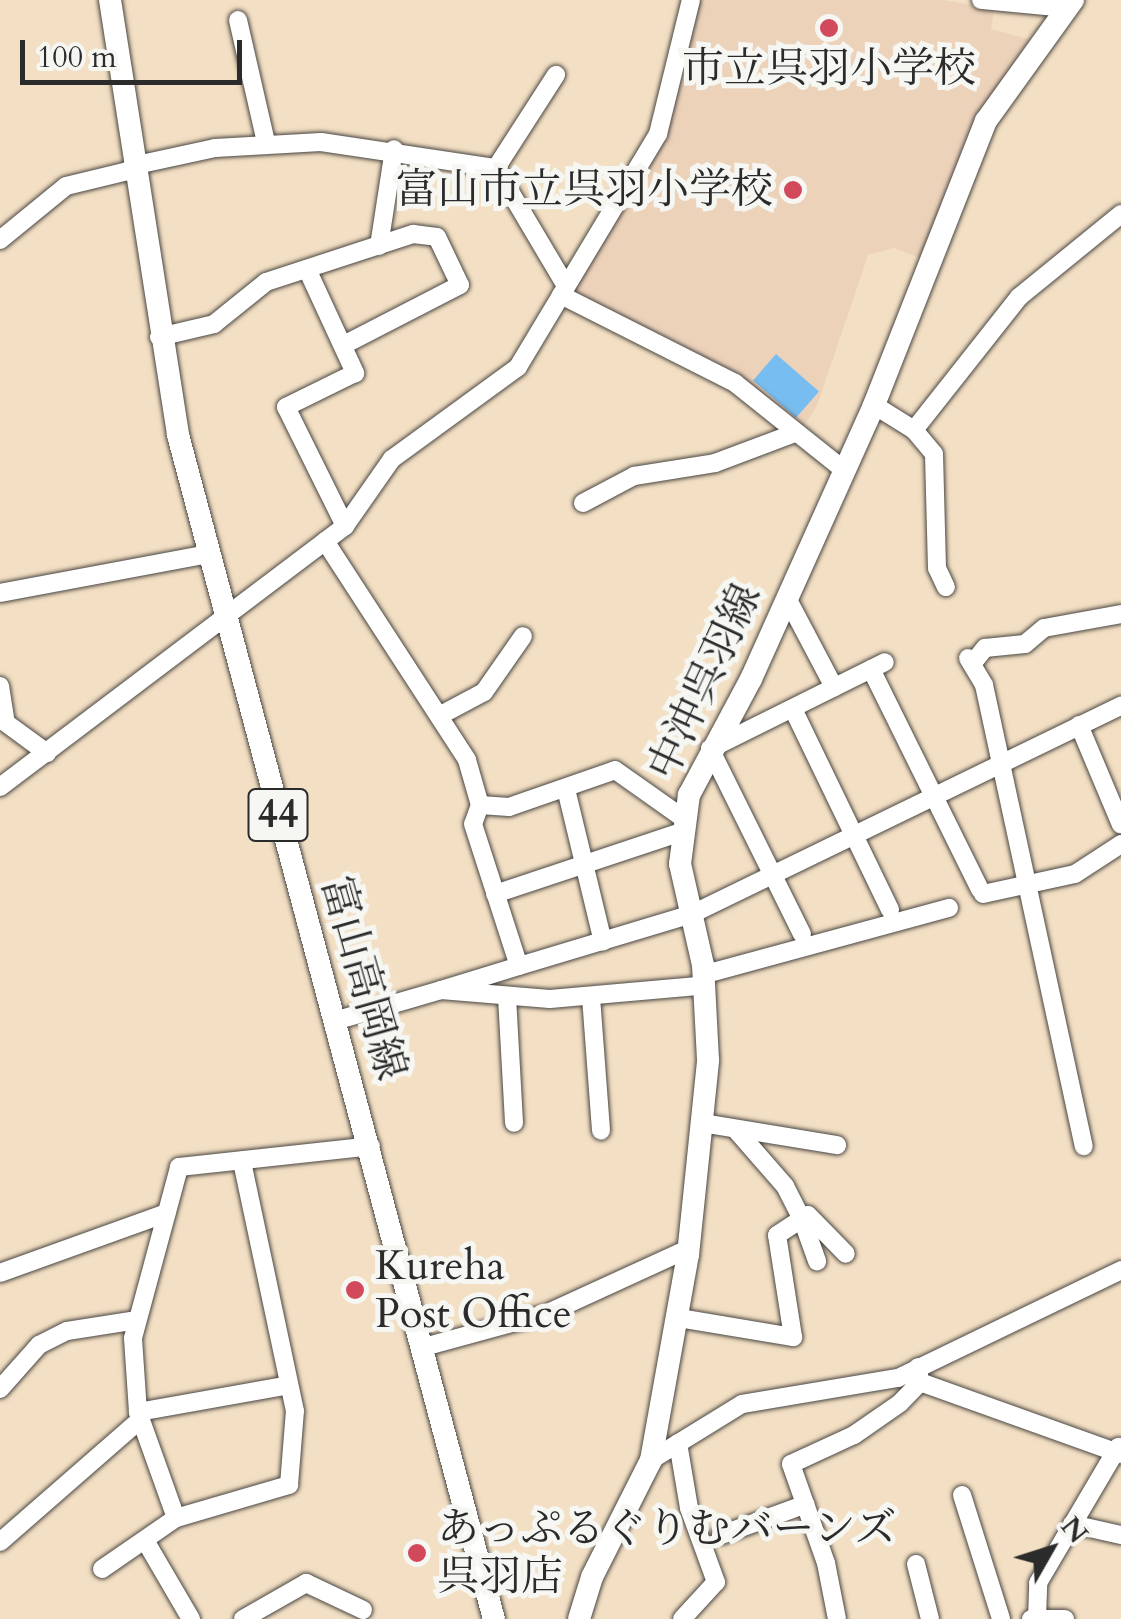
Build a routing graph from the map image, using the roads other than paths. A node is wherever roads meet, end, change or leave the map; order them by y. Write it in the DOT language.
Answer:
graph roads {
  1 [pos="110,0"];
  2 [pos="691,0"];
  3 [pos="983,0"];
  4 [pos="1069,4"];
  5 [pos="238,20"];
  6 [pos="556,75"];
  7 [pos="266,142"];
  8 [pos="394,149"];
  9 [pos="132,168"];
  10 [pos="496,168"];
  11 [pos="1121,214"];
  12 [pos="0,240"];
  13 [pos="379,246"];
  14 [pos="307,269"];
  15 [pos="563,290"];
  16 [pos="158,338"];
  17 [pos="344,345"];
  18 [pos="874,405"];
  19 [pos="914,430"];
  20 [pos="795,432"];
  21 [pos="844,470"];
  22 [pos="583,503"];
  23 [pos="345,526"];
  24 [pos="326,542"];
  25 [pos="208,554"];
  26 [pos="946,587"];
  27 [pos="0,593"];
  28 [pos="787,598"];
  29 [pos="1121,614"];
  30 [pos="225,620"];
  31 [pos="522,636"];
  32 [pos="0,686"];
  33 [pos="834,687"];
  34 [pos="1121,706"];
  35 [pos="793,709"];
  36 [pos="439,716"];
  37 [pos="1079,726"];
  38 [pos="710,749"];
  39 [pos="47,753"];
  40 [pos="1002,763"];
  41 [pos="0,788"];
  42 [pos="566,789"];
  43 [pos="934,796"];
  44 [pos="480,805"];
  45 [pos="682,825"];
  46 [pos="1121,825"];
  47 [pos="854,835"];
  48 [pos="1121,844"];
  49 [pos="585,865"];
  50 [pos="774,874"];
  51 [pos="1028,885"];
  52 [pos="495,894"];
  53 [pos="949,908"];
  54 [pos="890,910"];
  55 [pos="692,914"];
  56 [pos="802,934"];
  57 [pos="604,942"];
  58 [pos="519,966"];
  59 [pos="701,981"];
  60 [pos="442,990"];
  61 [pos="507,997"];
  62 [pos="591,997"];
  63 [pos="338,1020"];
  64 [pos="514,1123"];
  65 [pos="702,1123"];
  66 [pos="737,1130"];
  67 [pos="600,1131"];
  68 [pos="837,1145"];
  69 [pos="371,1146"];
  70 [pos="1084,1146"];
  71 [pos="242,1161"];
  72 [pos="166,1213"];
  73 [pos="802,1219"];
  74 [pos="688,1249"];
  75 [pos="846,1254"];
  76 [pos="818,1261"];
  77 [pos="2,1269"];
  78 [pos="1121,1270"];
  79 [pos="679,1318"];
  80 [pos="138,1320"];
  81 [pos="424,1348"];
  82 [pos="919,1374"];
  83 [pos="289,1385"];
  84 [pos="0,1389"];
  85 [pos="139,1416"];
  86 [pos="678,1443"];
  87 [pos="1119,1450"];
  88 [pos="652,1460"];
  89 [pos="962,1494"];
  90 [pos="806,1504"];
  91 [pos="176,1518"];
  92 [pos="1072,1524"];
  93 [pos="721,1534"];
  94 [pos="1121,1536"];
  95 [pos="0,1542"];
  96 [pos="146,1542"];
  97 [pos="916,1564"];
  98 [pos="102,1569"];
  99 [pos="364,1610"];
  100 [pos="191,1619"];
  101 [pos="243,1619"];
  102 [pos="494,1619"];
  103 [pos="579,1619"];
  104 [pos="682,1619"];
  105 [pos="837,1619"];
  106 [pos="930,1619"];
  107 [pos="1001,1619"];
  108 [pos="1035,1619"];
  109 [pos="1065,1619"];
  1 -- 9 [label="main road, 富山高岡線 / 44"];
  2 -- 15 [label="street"];
  3 -- 4 [label="street"];
  4 -- 18 [label="main road, 中沖呉羽線"];
  5 -- 7 [label="street"];
  6 -- 10 [label="street"];
  7 -- 8 [label="street"];
  7 -- 9 [label="street"];
  8 -- 10 [label="street"];
  8 -- 13 [label="street"];
  9 -- 12 [label="street"];
  9 -- 16 [label="main road, 富山高岡線 / 44"];
  10 -- 15 [label="street"];
  11 -- 19 [label="street"];
  13 -- 14 [label="street"];
  13 -- 17 [label="street"];
  14 -- 16 [label="street"];
  14 -- 17 [label="street"];
  15 -- 20 [label="street"];
  15 -- 23 [label="street"];
  16 -- 25 [label="main road, 富山高岡線 / 44"];
  17 -- 23 [label="street"];
  18 -- 19 [label="street"];
  18 -- 21 [label="main road, 中沖呉羽線"];
  19 -- 26 [label="street"];
  20 -- 21 [label="street"];
  20 -- 22 [label="street"];
  21 -- 28 [label="main road, 中沖呉羽線"];
  23 -- 24 [label="street"];
  24 -- 30 [label="street"];
  24 -- 36 [label="street"];
  25 -- 27 [label="street"];
  25 -- 30 [label="main road, 富山高岡線 / 44"];
  28 -- 33 [label="street"];
  28 -- 38 [label="main road, 中沖呉羽線"];
  29 -- 40 [label="street"];
  30 -- 39 [label="street"];
  30 -- 63 [label="main road, 富山高岡線 / 44"];
  31 -- 36 [label="street"];
  32 -- 39 [label="street"];
  33 -- 35 [label="street"];
  33 -- 43 [label="street"];
  34 -- 37 [label="street"];
  35 -- 38 [label="street"];
  35 -- 47 [label="street"];
  36 -- 44 [label="street"];
  37 -- 40 [label="street"];
  37 -- 46 [label="street"];
  38 -- 45 [label="main road, 中沖呉羽線"];
  38 -- 50 [label="street"];
  39 -- 41 [label="street"];
  40 -- 43 [label="street"];
  40 -- 51 [label="street"];
  42 -- 44 [label="street"];
  42 -- 45 [label="street"];
  42 -- 49 [label="street"];
  43 -- 47 [label="street"];
  43 -- 51 [label="street"];
  44 -- 52 [label="street"];
  45 -- 49 [label="street"];
  45 -- 55 [label="main road, 中沖呉羽線"];
  47 -- 50 [label="street"];
  47 -- 54 [label="street"];
  48 -- 51 [label="street"];
  49 -- 52 [label="street"];
  49 -- 57 [label="street"];
  50 -- 55 [label="street"];
  50 -- 56 [label="street"];
  51 -- 70 [label="street"];
  52 -- 58 [label="street"];
  53 -- 59 [label="street"];
  55 -- 57 [label="street"];
  55 -- 59 [label="main road, 中沖呉羽線"];
  57 -- 58 [label="street"];
  58 -- 60 [label="street"];
  59 -- 62 [label="street"];
  59 -- 65 [label="main road, 中沖呉羽線"];
  60 -- 61 [label="street"];
  60 -- 63 [label="street"];
  61 -- 62 [label="street"];
  61 -- 64 [label="street"];
  62 -- 67 [label="street"];
  63 -- 69 [label="main road, 富山高岡線 / 44"];
  65 -- 66 [label="street"];
  65 -- 74 [label="main road, 中沖呉羽線"];
  66 -- 68 [label="street"];
  66 -- 73 [label="street"];
  69 -- 71 [label="street"];
  69 -- 81 [label="main road, 富山高岡線 / 44"];
  71 -- 72 [label="street"];
  71 -- 83 [label="street"];
  72 -- 77 [label="street"];
  72 -- 80 [label="street"];
  73 -- 75 [label="street"];
  73 -- 76 [label="street"];
  73 -- 79 [label="street"];
  74 -- 79 [label="main road, 中沖呉羽線"];
  74 -- 81 [label="street"];
  78 -- 82 [label="street"];
  79 -- 88 [label="main road, 中沖呉羽線"];
  80 -- 84 [label="street"];
  80 -- 85 [label="street"];
  81 -- 102 [label="main road, 富山高岡線 / 44"];
  82 -- 86 [label="street"];
  82 -- 87 [label="street"];
  82 -- 90 [label="street"];
  83 -- 85 [label="street"];
  83 -- 91 [label="street"];
  85 -- 91 [label="street"];
  85 -- 95 [label="street"];
  86 -- 88 [label="street"];
  86 -- 104 [label="street"];
  87 -- 92 [label="street"];
  88 -- 103 [label="main road, 中沖呉羽線"];
  89 -- 107 [label="street"];
  90 -- 93 [label="street"];
  90 -- 105 [label="street"];
  91 -- 96 [label="street"];
  92 -- 94 [label="street"];
  92 -- 108 [label="street"];
  96 -- 98 [label="street"];
  96 -- 100 [label="street"];
  97 -- 106 [label="street"];
  99 -- 101 [label="street"];
  108 -- 109 [label="street"];
}
